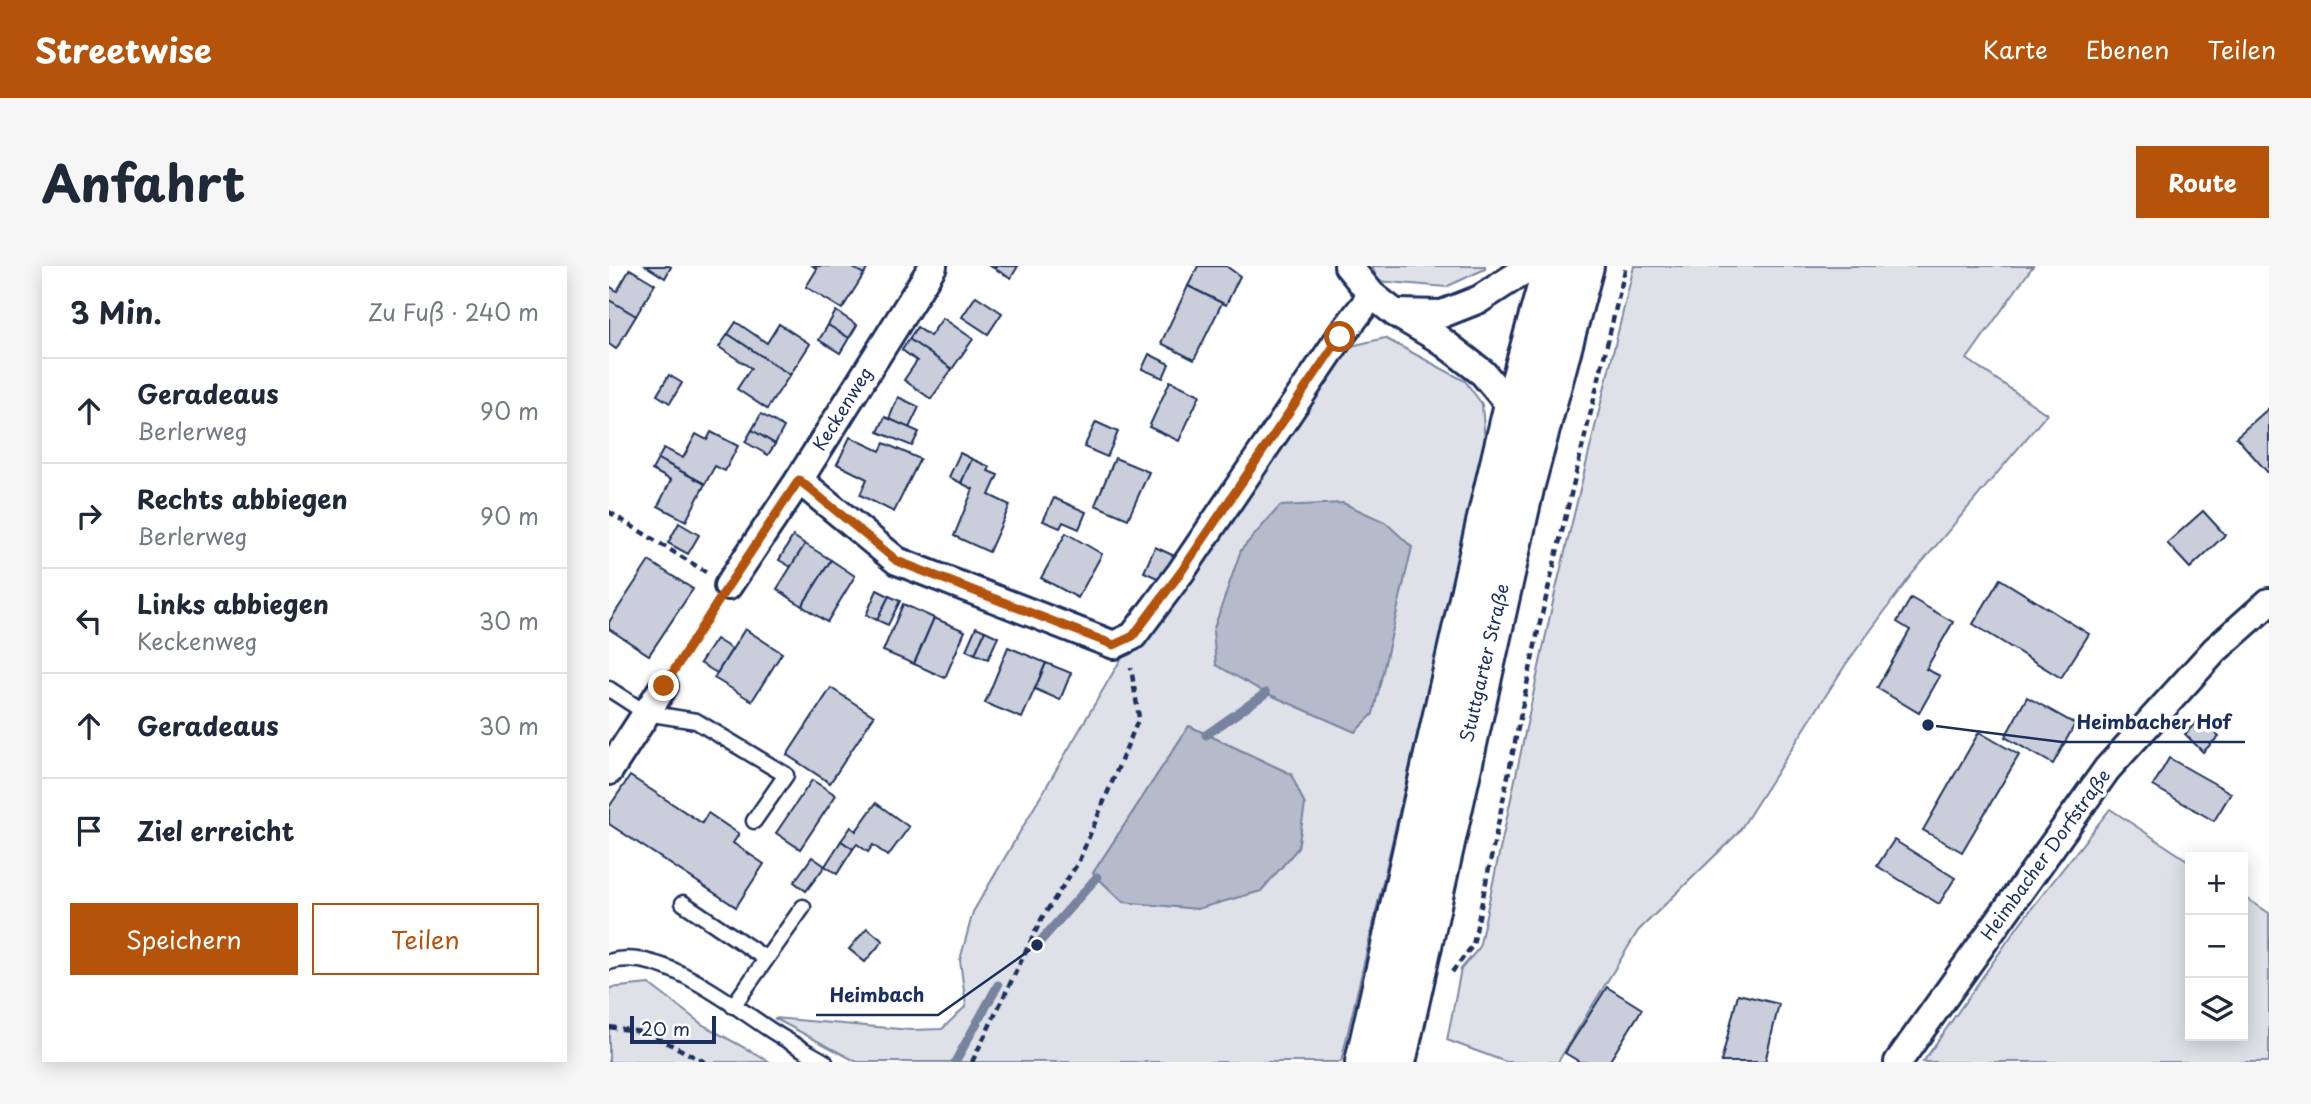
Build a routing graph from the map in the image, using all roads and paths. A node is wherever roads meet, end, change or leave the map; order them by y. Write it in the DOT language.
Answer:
graph roads {
  1 [pos="933,266"];
  2 [pos="1348,266"];
  3 [pos="1531,266"];
  4 [pos="1553,266"];
  5 [pos="1584,266"];
  6 [pos="1626,266"];
  7 [pos="1372,295"];
  8 [pos="1395,313"];
  9 [pos="1513,409"];
  10 [pos="799,480"];
  11 [pos="609,512"];
  12 [pos="728,586"];
  13 [pos="2269,602"];
  14 [pos="1126,639"];
  15 [pos="664,686"];
  16 [pos="609,689"];
  17 [pos="646,713"];
  18 [pos="609,771"];
  19 [pos="754,821"];
  20 [pos="683,903"];
  21 [pos="803,907"];
  22 [pos="765,958"];
  23 [pos="609,962"];
  24 [pos="1449,976"];
  25 [pos="733,1006"];
  26 [pos="609,1027"];
  27 [pos="705,1062"];
  28 [pos="825,1062"];
  29 [pos="972,1062"];
  30 [pos="1365,1062"];
  31 [pos="1396,1062"];
  32 [pos="1898,1062"];
  1 -- 10 [label="street, Keckenweg"];
  2 -- 7 [label="street"];
  3 -- 8 [label="street"];
  4 -- 9 [label="main road, Stuttgarter Straße"];
  5 -- 31 [label="main road, Stuttgarter Straße"];
  6 -- 24 [label="path"];
  7 -- 8 [label="street"];
  7 -- 14 [label="street"];
  8 -- 9 [label="street"];
  9 -- 30 [label="main road, Stuttgarter Straße"];
  10 -- 12 [label="street, Keckenweg"];
  10 -- 14 [label="street"];
  11 -- 12 [label="path"];
  12 -- 15 [label="path"];
  13 -- 32 [label="street, Heimbacher Dorfstraße"];
  14 -- 29 [label="path"];
  15 -- 17 [label="street"];
  16 -- 17 [label="lane"];
  17 -- 18 [label="street"];
  17 -- 19 [label="lane"];
  20 -- 22 [label="lane"];
  21 -- 22 [label="lane"];
  22 -- 25 [label="lane"];
  23 -- 25 [label="lane"];
  25 -- 28 [label="lane"];
  26 -- 27 [label="path"];
}
